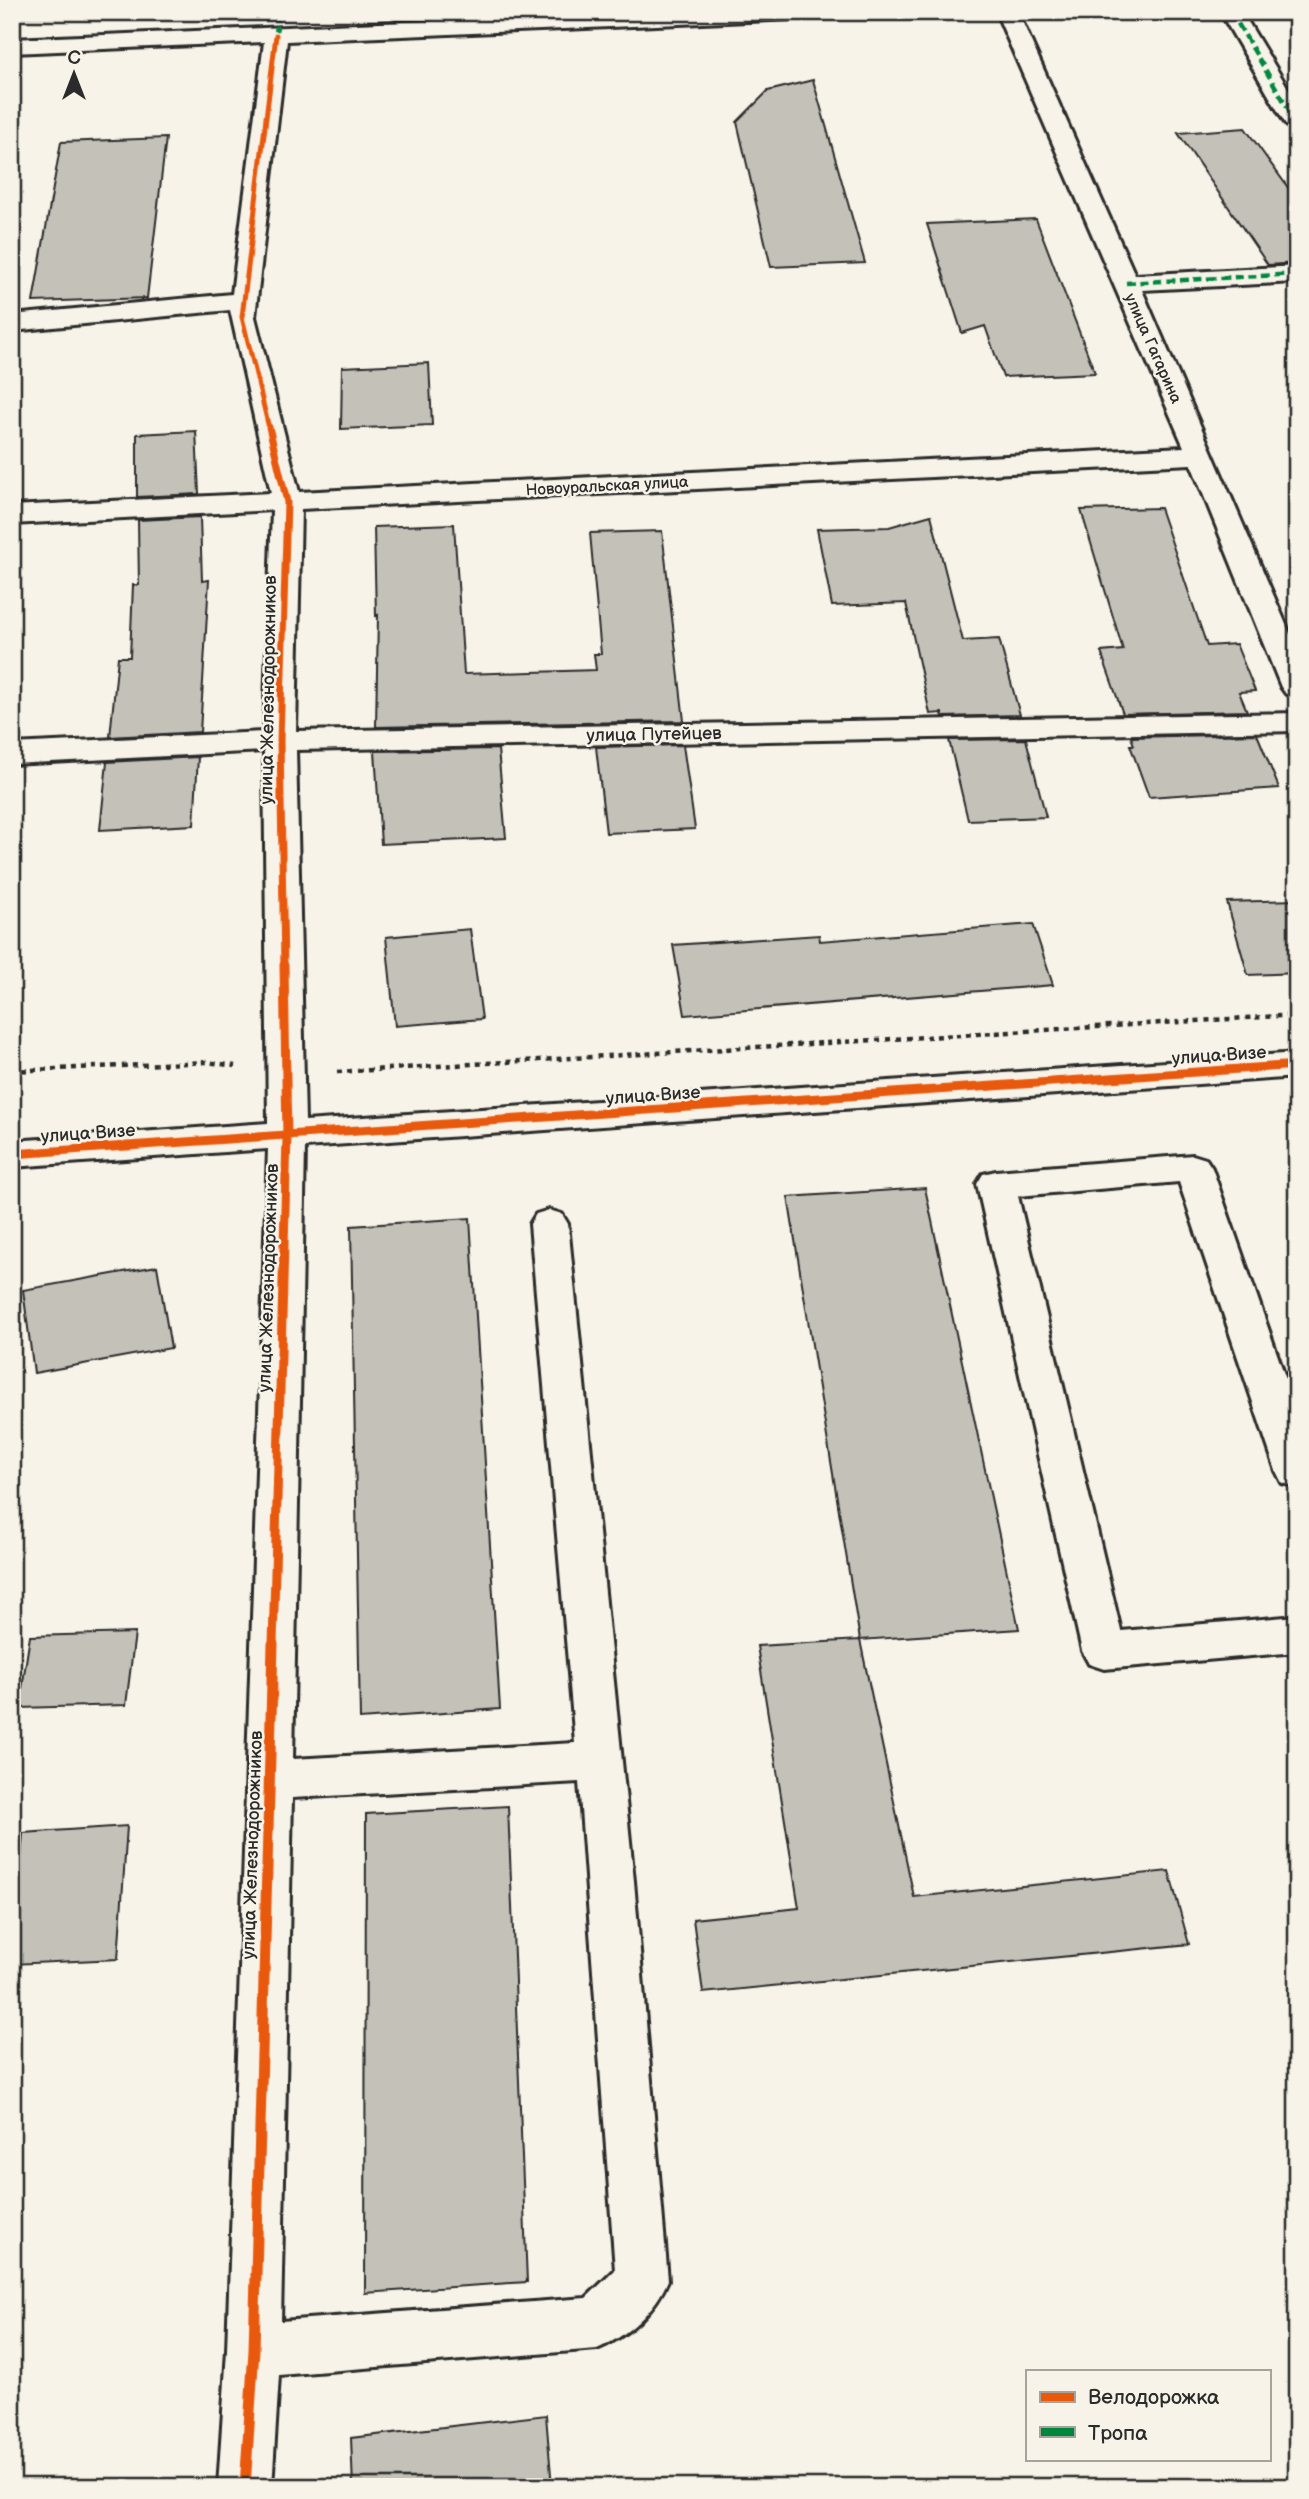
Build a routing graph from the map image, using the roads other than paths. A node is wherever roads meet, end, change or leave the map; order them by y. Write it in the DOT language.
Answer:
graph roads {
  1 [pos="793,12"];
  2 [pos="1007,12"];
  3 [pos="1231,12"];
  4 [pos="276,35"];
  5 [pos="12,46"];
  6 [pos="1297,123"];
  7 [pos="1297,274"];
  8 [pos="1126,283"];
  9 [pos="244,302"];
  10 [pos="12,323"];
  11 [pos="1201,455"];
  12 [pos="287,502"];
  13 [pos="12,515"];
  14 [pos="1297,687"];
  15 [pos="1297,722"];
  16 [pos="280,741"];
  17 [pos="12,754"];
  18 [pos="1297,1065"];
  19 [pos="288,1137"];
  20 [pos="12,1154"];
  21 [pos="549,1224"];
  22 [pos="1297,1471"];
  23 [pos="1297,1634"];
  24 [pos="599,1761"];
  25 [pos="270,1780"];
  26 [pos="254,2350"];
  27 [pos="245,2487"];
  1 -- 4 [label="street"];
  2 -- 8 [label="street, улица Гагарина"];
  3 -- 6 [label="street"];
  4 -- 5 [label="street"];
  4 -- 9 [label="street, улица Железнодорожников"];
  7 -- 8 [label="street"];
  8 -- 11 [label="street, улица Гагарина"];
  9 -- 10 [label="street"];
  9 -- 12 [label="street, улица Железнодорожников"];
  11 -- 12 [label="street, Новоуральская улица"];
  11 -- 14 [label="street, улица Гагарина"];
  12 -- 13 [label="street, Новоуральская улица"];
  12 -- 16 [label="street, улица Железнодорожников"];
  15 -- 16 [label="street, улица Путейцев"];
  16 -- 17 [label="street, улица Путейцев"];
  16 -- 19 [label="street, улица Железнодорожников"];
  18 -- 19 [label="street, улица Визе"];
  19 -- 20 [label="street, улица Визе"];
  19 -- 25 [label="street, улица Железнодорожников"];
  21 -- 24 [label="street"];
  22 -- 23 [label="street"];
  24 -- 25 [label="street"];
  24 -- 26 [label="street"];
  25 -- 26 [label="street, улица Железнодорожников"];
  26 -- 27 [label="street, улица Железнодорожников"];
}
